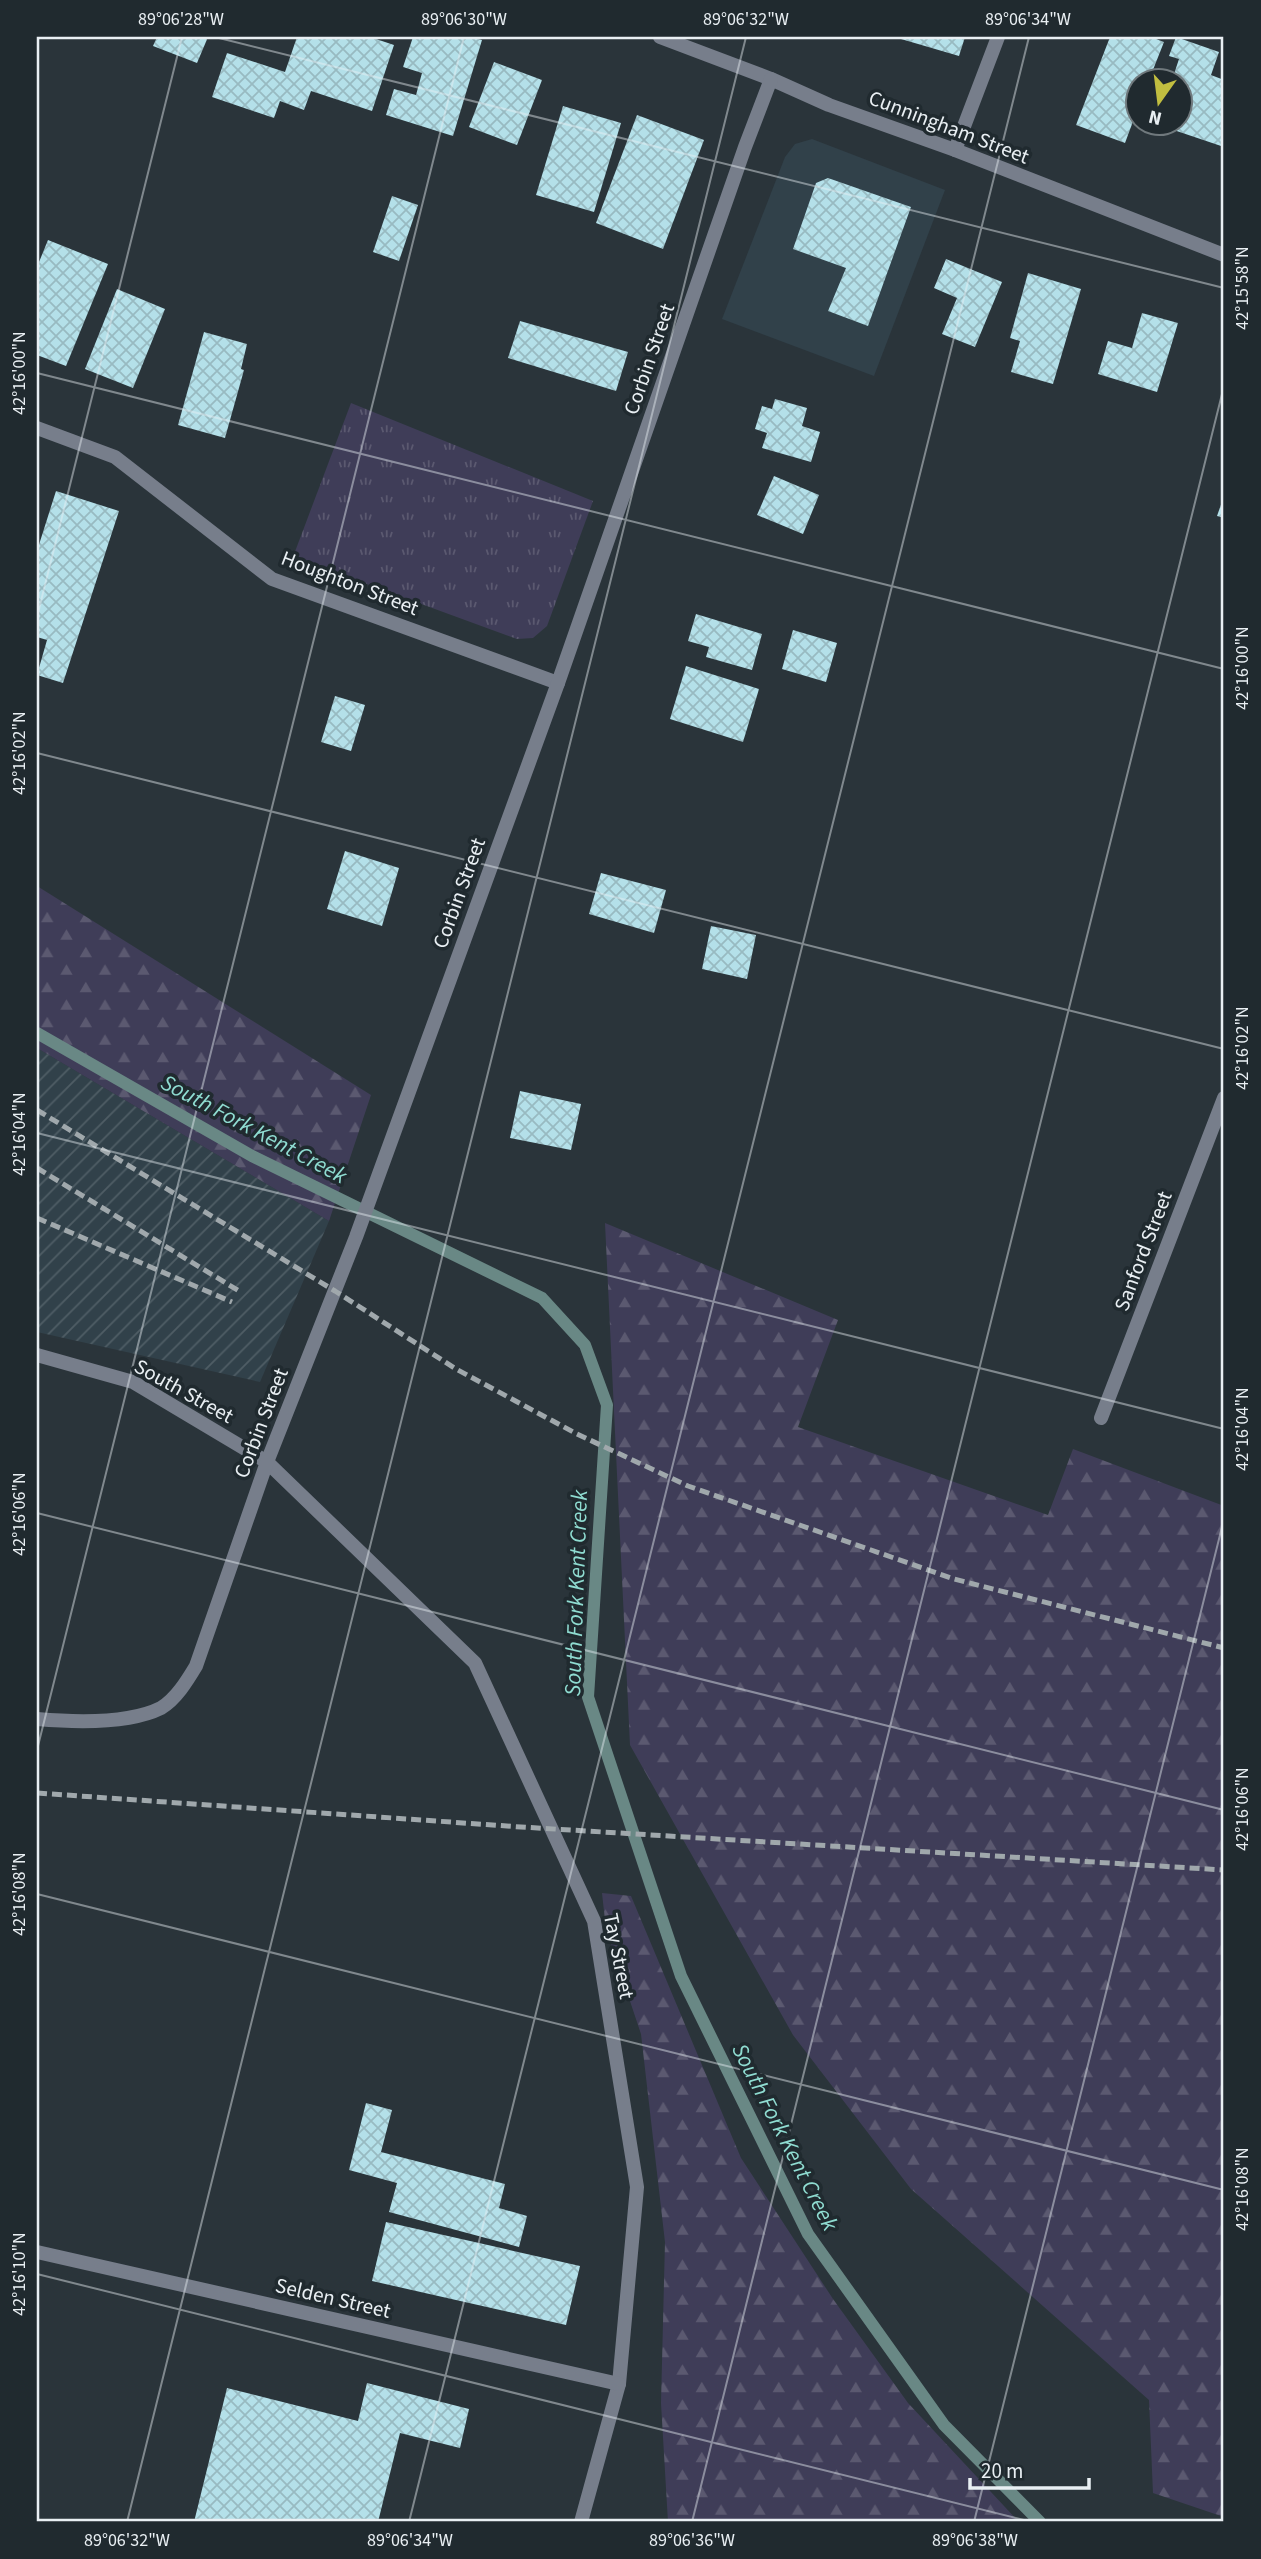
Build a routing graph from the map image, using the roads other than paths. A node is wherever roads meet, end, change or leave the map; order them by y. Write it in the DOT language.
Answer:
graph roads {
  1 [pos="660,37"];
  2 [pos="998,37"];
  3 [pos="771,79"];
  4 [pos="955,150"];
  5 [pos="1224,255"];
  6 [pos="37,428"];
  7 [pos="558,683"];
  8 [pos="1224,1098"];
  9 [pos="37,1355"];
  10 [pos="1101,1418"];
  11 [pos="267,1462"];
  12 [pos="37,1719"];
  13 [pos="37,2252"];
  14 [pos="619,2384"];
  15 [pos="581,2522"];
  1 -- 3 [label="street, Cunningham Street"];
  2 -- 4 [label="street"];
  3 -- 4 [label="street, Cunningham Street"];
  3 -- 7 [label="street, Corbin Street"];
  4 -- 5 [label="street, Cunningham Street"];
  6 -- 7 [label="street, Houghton Street"];
  7 -- 11 [label="street, Corbin Street"];
  8 -- 10 [label="street, Sanford Street"];
  9 -- 11 [label="street, South Street"];
  11 -- 12 [label="street, Corbin Street"];
  11 -- 14 [label="street, Tay Street"];
  13 -- 14 [label="street, Selden Street"];
  14 -- 15 [label="street, Tay Street"];
}
